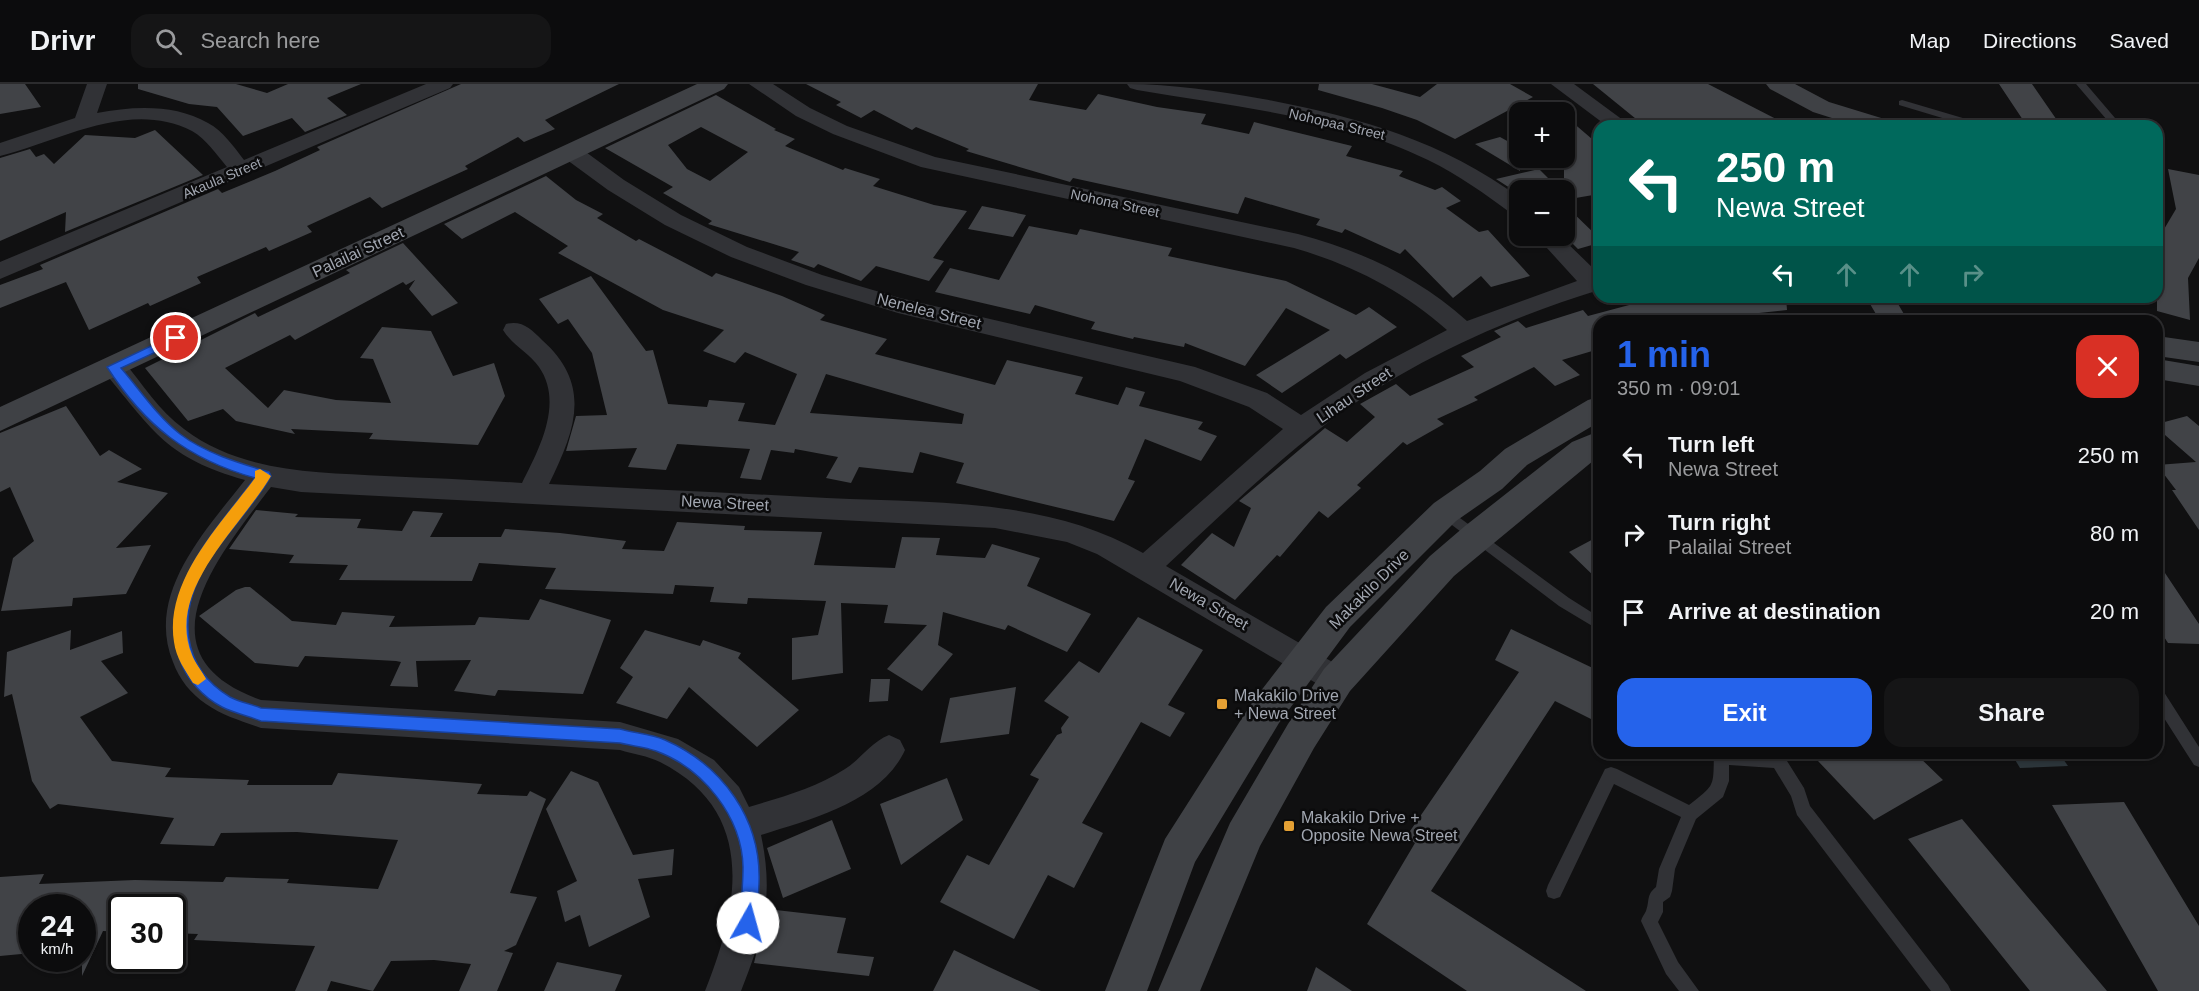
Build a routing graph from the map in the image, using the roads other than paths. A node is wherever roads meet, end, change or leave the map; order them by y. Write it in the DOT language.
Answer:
graph roads {
  1 [pos="97,84"];
  2 [pos="443,84"];
  3 [pos="716,84"];
  4 [pos="759,84"];
  5 [pos="1137,84"];
  6 [pos="1561,84"];
  7 [pos="1778,84"];
  8 [pos="2081,84"];
  9 [pos="1902,103"];
  10 [pos="1612,120"];
  11 [pos="1864,120"];
  12 [pos="1960,120"];
  13 [pos="2112,120"];
  14 [pos="84,122"];
  15 [pos="0,150"];
  16 [pos="571,152"];
  17 [pos="241,170"];
  18 [pos="1509,200"];
  19 [pos="1557,246"];
  20 [pos="0,271"];
  21 [pos="1593,280"];
  22 [pos="1593,284"];
  23 [pos="515,330"];
  24 [pos="1464,332"];
  25 [pos="2163,347"];
  26 [pos="2199,352"];
  27 [pos="114,367"];
  28 [pos="2163,370"];
  29 [pos="2199,376"];
  30 [pos="1593,412"];
  31 [pos="0,420"];
  32 [pos="1304,430"];
  33 [pos="1593,445"];
  34 [pos="264,476"];
  35 [pos="531,493"];
  36 [pos="1445,512"];
  37 [pos="1477,535"];
  38 [pos="1146,567"];
  39 [pos="1593,620"];
  40 [pos="1321,670"];
  41 [pos="2163,703"];
  42 [pos="889,750"];
  43 [pos="1722,759"];
  44 [pos="1775,759"];
  45 [pos="2199,760"];
  46 [pos="1690,814"];
  47 [pos="742,825"];
  48 [pos="1554,891"];
  49 [pos="723,991"];
  50 [pos="1126,991"];
  51 [pos="1179,991"];
  52 [pos="1690,991"];
  53 [pos="1942,991"];
  1 -- 14 [label="street"];
  2 -- 17 [label="street, Akaula Street"];
  3 -- 16 [label="main road, Palailai Street"];
  4 -- 24 [label="street, Nohona Street"];
  5 -- 18 [label="street, Nohopaa Street"];
  6 -- 10 [label="street"];
  7 -- 11 [label="main road"];
  8 -- 13 [label="lane"];
  9 -- 12 [label="lane"];
  14 -- 15 [label="street"];
  14 -- 17 [label="street"];
  16 -- 27 [label="main road, Palailai Street"];
  16 -- 32 [label="street, Nenelea Street"];
  17 -- 20 [label="street, Akaula Street"];
  19 -- 21 [label="street"];
  22 -- 24 [label="street, Lihau Street"];
  23 -- 35 [label="street"];
  24 -- 32 [label="street, Lihau Street"];
  25 -- 26 [label="main road"];
  27 -- 31 [label="main road, Palailai Street"];
  27 -- 34 [label="street, Newa Street"];
  28 -- 29 [label="main road"];
  30 -- 36 [label="main road, Makakilo Drive"];
  32 -- 38 [label="street, Lihau Street"];
  33 -- 37 [label="main road, Makakilo Drive"];
  34 -- 35 [label="street, Newa Street"];
  34 -- 47 [label="street"];
  35 -- 38 [label="street, Newa Street"];
  36 -- 37 [label="lane"];
  36 -- 40 [label="main road, Makakilo Drive"];
  37 -- 39 [label="lane"];
  37 -- 40 [label="main road, Makakilo Drive"];
  38 -- 40 [label="street, Newa Street"];
  40 -- 50 [label="main road, Makakilo Drive"];
  40 -- 51 [label="main road, Makakilo Drive"];
  41 -- 45 [label="lane"];
  42 -- 47 [label="street"];
  43 -- 46 [label="lane"];
  44 -- 53 [label="lane"];
  46 -- 48 [label="lane"];
  46 -- 52 [label="lane"];
  47 -- 49 [label="street"];
}
